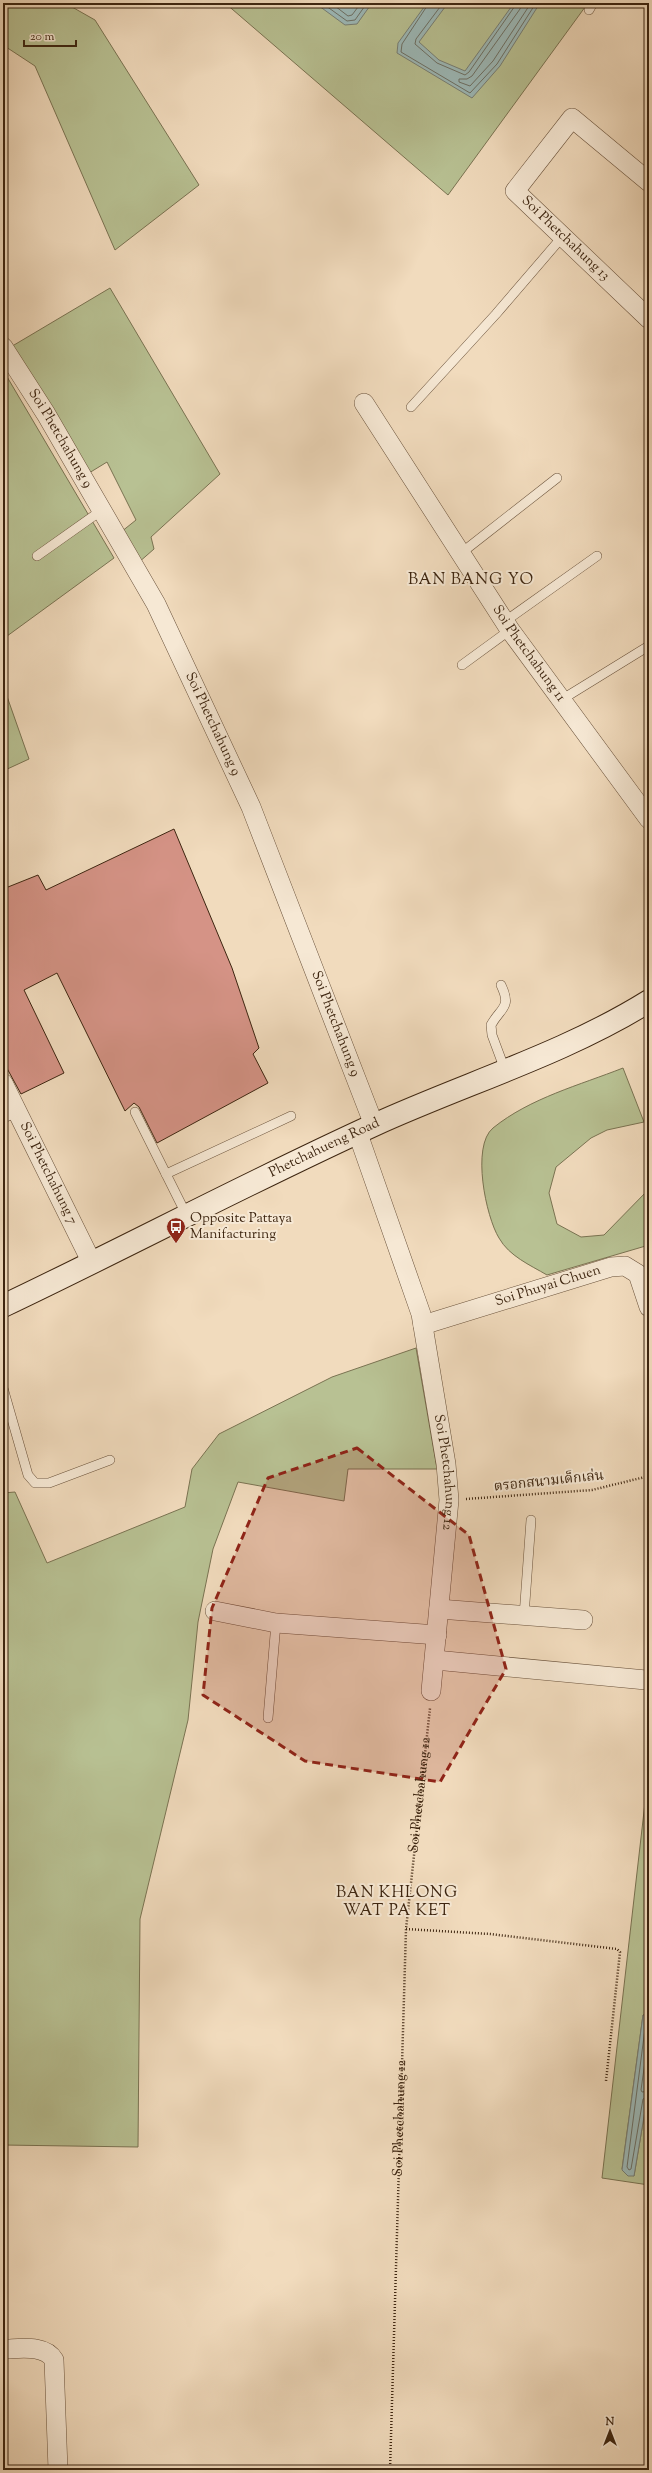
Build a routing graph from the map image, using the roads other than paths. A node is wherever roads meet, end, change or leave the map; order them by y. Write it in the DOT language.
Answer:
graph roads {
  1 [pos="649,182"];
  2 [pos="563,236"];
  3 [pos="649,319"];
  4 [pos="3,347"];
  5 [pos="364,403"];
  6 [pos="410,407"];
  7 [pos="557,478"];
  8 [pos="102,510"];
  9 [pos="460,554"];
  10 [pos="37,556"];
  11 [pos="597,556"];
  12 [pos="507,626"];
  13 [pos="646,647"];
  14 [pos="462,665"];
  15 [pos="561,700"];
  16 [pos="649,819"];
  17 [pos="501,985"];
  18 [pos="649,1001"];
  19 [pos="505,1070"];
  20 [pos="3,1083"];
  21 [pos="135,1112"];
  22 [pos="10,1115"];
  23 [pos="291,1116"];
  24 [pos="366,1129"];
  25 [pos="166,1174"];
  26 [pos="188,1216"];
  27 [pos="92,1263"];
  28 [pos="3,1306"];
  29 [pos="649,1307"];
  30 [pos="423,1325"];
  31 [pos="3,1388"];
  32 [pos="110,1460"];
  33 [pos="531,1520"];
  34 [pos="439,1609"];
  35 [pos="215,1611"];
  36 [pos="524,1616"];
  37 [pos="583,1620"];
  38 [pos="276,1623"];
  39 [pos="437,1635"];
  40 [pos="434,1660"];
  41 [pos="646,1680"];
  42 [pos="431,1691"];
  43 [pos="268,1718"];
  44 [pos="3,2349"];
  45 [pos="58,2470"];
  1 -- 2 [label="street, Soi Phetchahung 13"];
  2 -- 3 [label="street, Soi Phetchahung 13"];
  2 -- 6 [label="lane"];
  4 -- 8 [label="street, Soi Phetchahung 9"];
  5 -- 9 [label="street, Soi Phetchahung 11"];
  7 -- 9 [label="lane"];
  8 -- 10 [label="lane"];
  8 -- 24 [label="street, Soi Phetchahung 9"];
  9 -- 12 [label="street, Soi Phetchahung 11"];
  11 -- 12 [label="lane"];
  12 -- 14 [label="lane"];
  12 -- 15 [label="street, Soi Phetchahung 11"];
  13 -- 15 [label="lane"];
  15 -- 16 [label="street, Soi Phetchahung 11"];
  17 -- 19 [label="lane"];
  18 -- 19 [label="main road, Phetchahueng Road"];
  19 -- 24 [label="main road, Phetchahueng Road"];
  20 -- 22 [label="street, Soi Phetchahung 7"];
  21 -- 25 [label="lane"];
  22 -- 27 [label="street, Soi Phetchahung 7"];
  23 -- 25 [label="lane"];
  24 -- 26 [label="main road, Phetchahueng Road"];
  24 -- 30 [label="street, Soi Phetchahung 12"];
  25 -- 26 [label="lane"];
  26 -- 27 [label="main road, Phetchahueng Road"];
  27 -- 28 [label="main road, Phetchahueng Road"];
  29 -- 30 [label="street, Soi Phuyai Chuen"];
  30 -- 34 [label="street, Soi Phetchahung 12"];
  31 -- 32 [label="lane"];
  33 -- 36 [label="lane"];
  34 -- 36 [label="street"];
  34 -- 39 [label="street, Soi Phetchahung 12"];
  35 -- 38 [label="street"];
  36 -- 37 [label="street"];
  38 -- 39 [label="street"];
  38 -- 43 [label="lane"];
  39 -- 40 [label="street, Soi Phetchahung 12"];
  40 -- 41 [label="street"];
  40 -- 42 [label="street, Soi Phetchahung 12"];
  44 -- 45 [label="street"];
}
